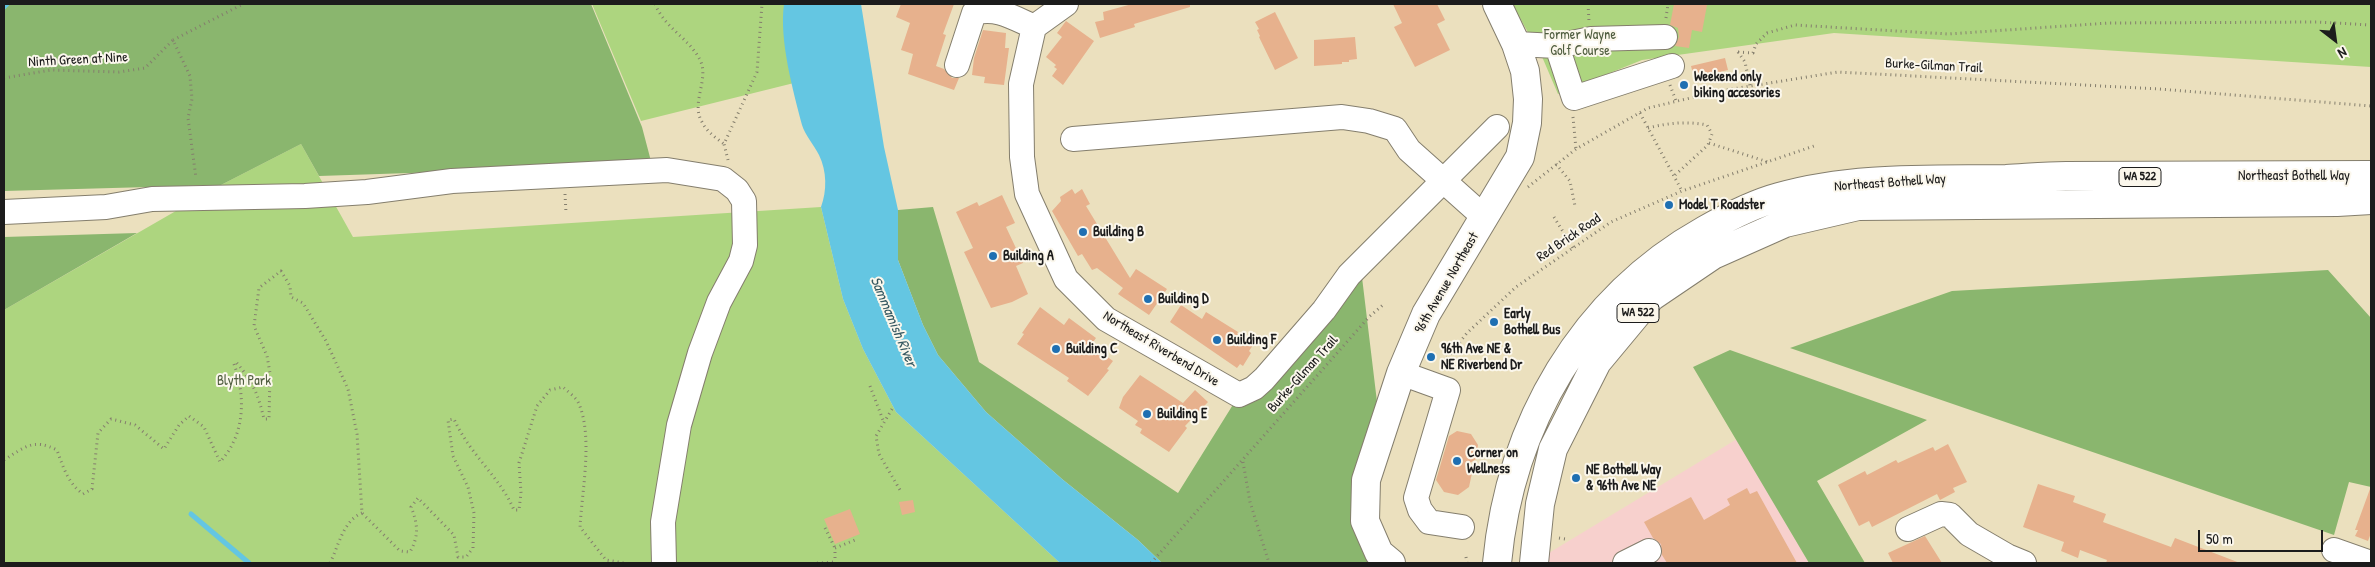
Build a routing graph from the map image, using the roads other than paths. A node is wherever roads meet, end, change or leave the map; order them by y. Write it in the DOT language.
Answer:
graph roads {
  1 [pos="1066,4"];
  2 [pos="1497,4"];
  3 [pos="1034,27"];
  4 [pos="1665,37"];
  5 [pos="1516,44"];
  6 [pos="1557,46"];
  7 [pos="957,65"];
  8 [pos="1672,66"];
  9 [pos="1497,127"];
  10 [pos="1073,139"];
  11 [pos="2371,175"];
  12 [pos="2208,176"];
  13 [pos="1442,180"];
  14 [pos="2371,200"];
  15 [pos="2094,204"];
  16 [pos="4,212"];
  17 [pos="1484,217"];
  18 [pos="1401,373"];
  19 [pos="1462,527"];
  20 [pos="1908,529"];
  21 [pos="2334,550"];
  22 [pos="1649,551"];
  23 [pos="664,563"];
  24 [pos="1391,563"];
  25 [pos="1497,563"];
  26 [pos="1534,563"];
  27 [pos="1625,563"];
  28 [pos="2024,563"];
  29 [pos="2371,563"];
  1 -- 3 [label="street"];
  2 -- 5 [label="main road, 96th Avenue Northeast"];
  3 -- 7 [label="street"];
  3 -- 13 [label="street, Northeast Riverbend Drive"];
  4 -- 6 [label="street"];
  5 -- 6 [label="street"];
  5 -- 17 [label="main road, 96th Avenue Northeast"];
  6 -- 8 [label="street"];
  9 -- 13 [label="street"];
  10 -- 13 [label="street"];
  11 -- 12 [label="main road, Northeast Bothell Way / WA 522"];
  12 -- 15 [label="main road"];
  12 -- 25 [label="main road, Northeast Bothell Way / WA 522"];
  13 -- 17 [label="street"];
  14 -- 15 [label="main road, Northeast Bothell Way / WA 522"];
  15 -- 26 [label="main road, Northeast Bothell Way / WA 522"];
  16 -- 23 [label="street"];
  17 -- 18 [label="main road, 96th Avenue Northeast"];
  18 -- 19 [label="street"];
  18 -- 24 [label="main road, 96th Avenue Northeast"];
  20 -- 28 [label="street"];
  21 -- 29 [label="street"];
  22 -- 27 [label="street"];
}
